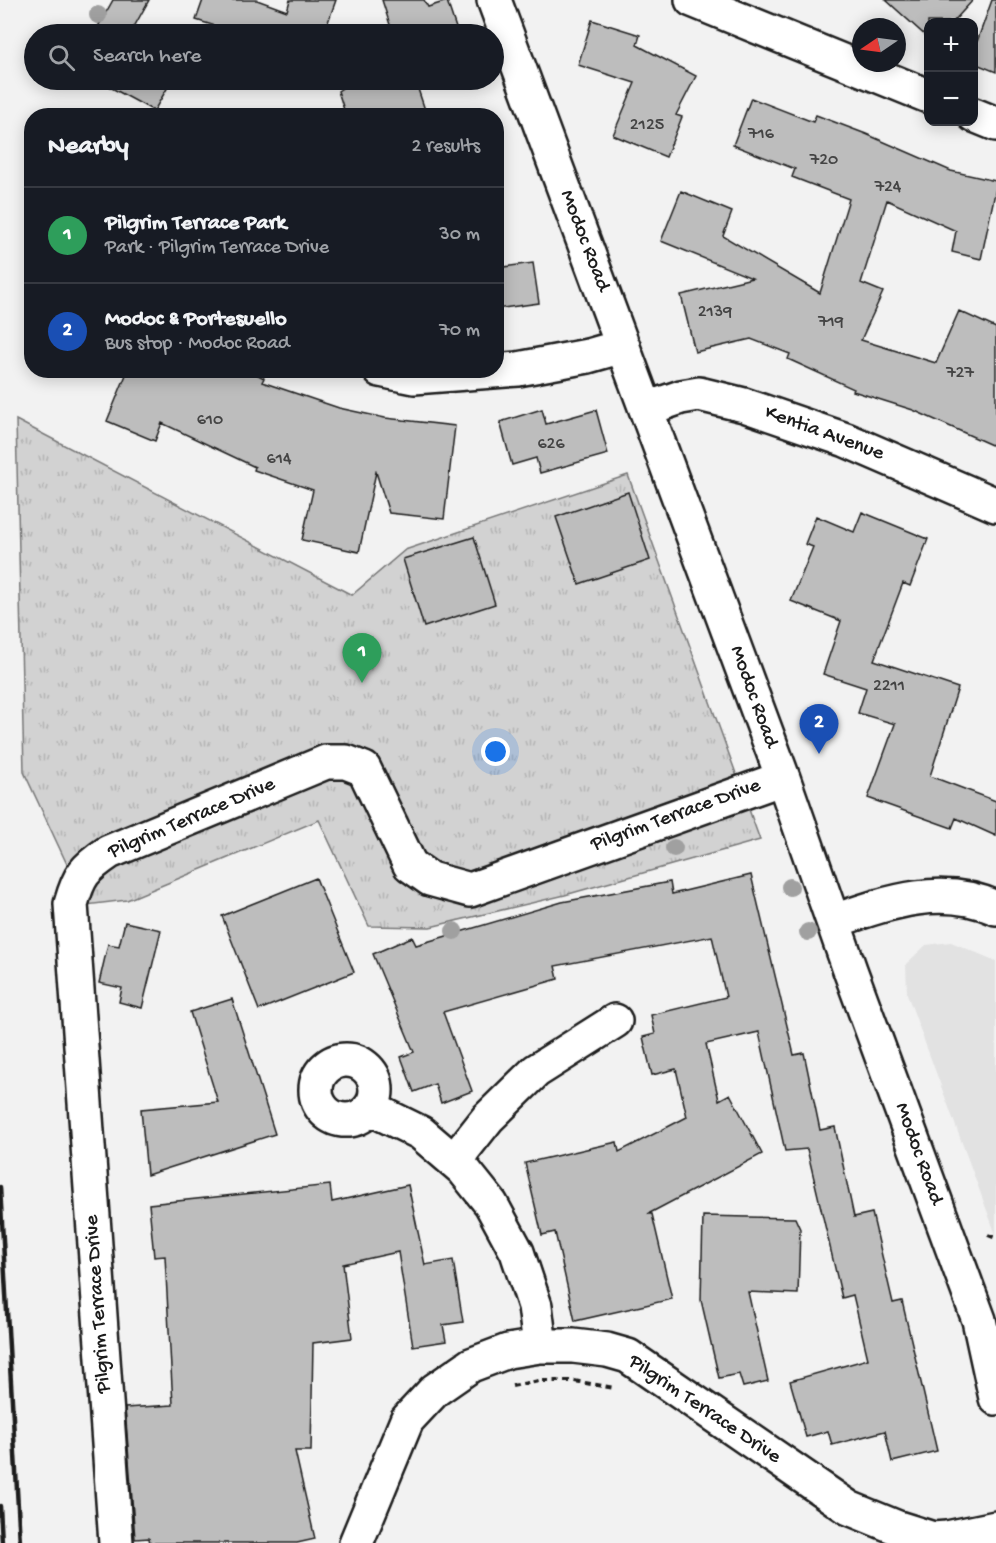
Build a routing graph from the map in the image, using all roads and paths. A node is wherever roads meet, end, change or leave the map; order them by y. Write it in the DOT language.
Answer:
graph roads {
  1 [pos="494,0"];
  2 [pos="692,0"];
  3 [pos="503,24"];
  4 [pos="504,27"];
  5 [pos="924,94"];
  6 [pos="978,117"];
  7 [pos="996,124"];
  8 [pos="624,346"];
  9 [pos="504,370"];
  10 [pos="646,409"];
  11 [pos="996,505"];
  12 [pos="783,778"];
  13 [pos="996,908"];
  14 [pos="834,921"];
  15 [pos="615,1021"];
  16 [pos="370,1108"];
  17 [pos="454,1161"];
  18 [pos="988,1235"];
  19 [pos="996,1238"];
  20 [pos="540,1347"];
  21 [pos="505,1387"];
  22 [pos="623,1392"];
  23 [pos="996,1398"];
  24 [pos="996,1528"];
  25 [pos="116,1543"];
  26 [pos="356,1543"];
  1 -- 3 [label="street, Modoc Road"];
  2 -- 5 [label="street"];
  4 -- 8 [label="street, Modoc Road"];
  6 -- 7 [label="street"];
  8 -- 9 [label="street"];
  8 -- 10 [label="street, Modoc Road"];
  10 -- 11 [label="street, Kentia Avenue"];
  10 -- 12 [label="street, Modoc Road"];
  12 -- 14 [label="street, Modoc Road"];
  12 -- 25 [label="street, Pilgrim Terrace Drive"];
  13 -- 14 [label="street"];
  14 -- 23 [label="street, Modoc Road"];
  15 -- 17 [label="street"];
  16 -- 17 [label="street"];
  17 -- 20 [label="street"];
  18 -- 19 [label="path"];
  20 -- 24 [label="street, Pilgrim Terrace Drive"];
  20 -- 26 [label="street, Pilgrim Terrace Drive"];
  21 -- 22 [label="path"];
}
